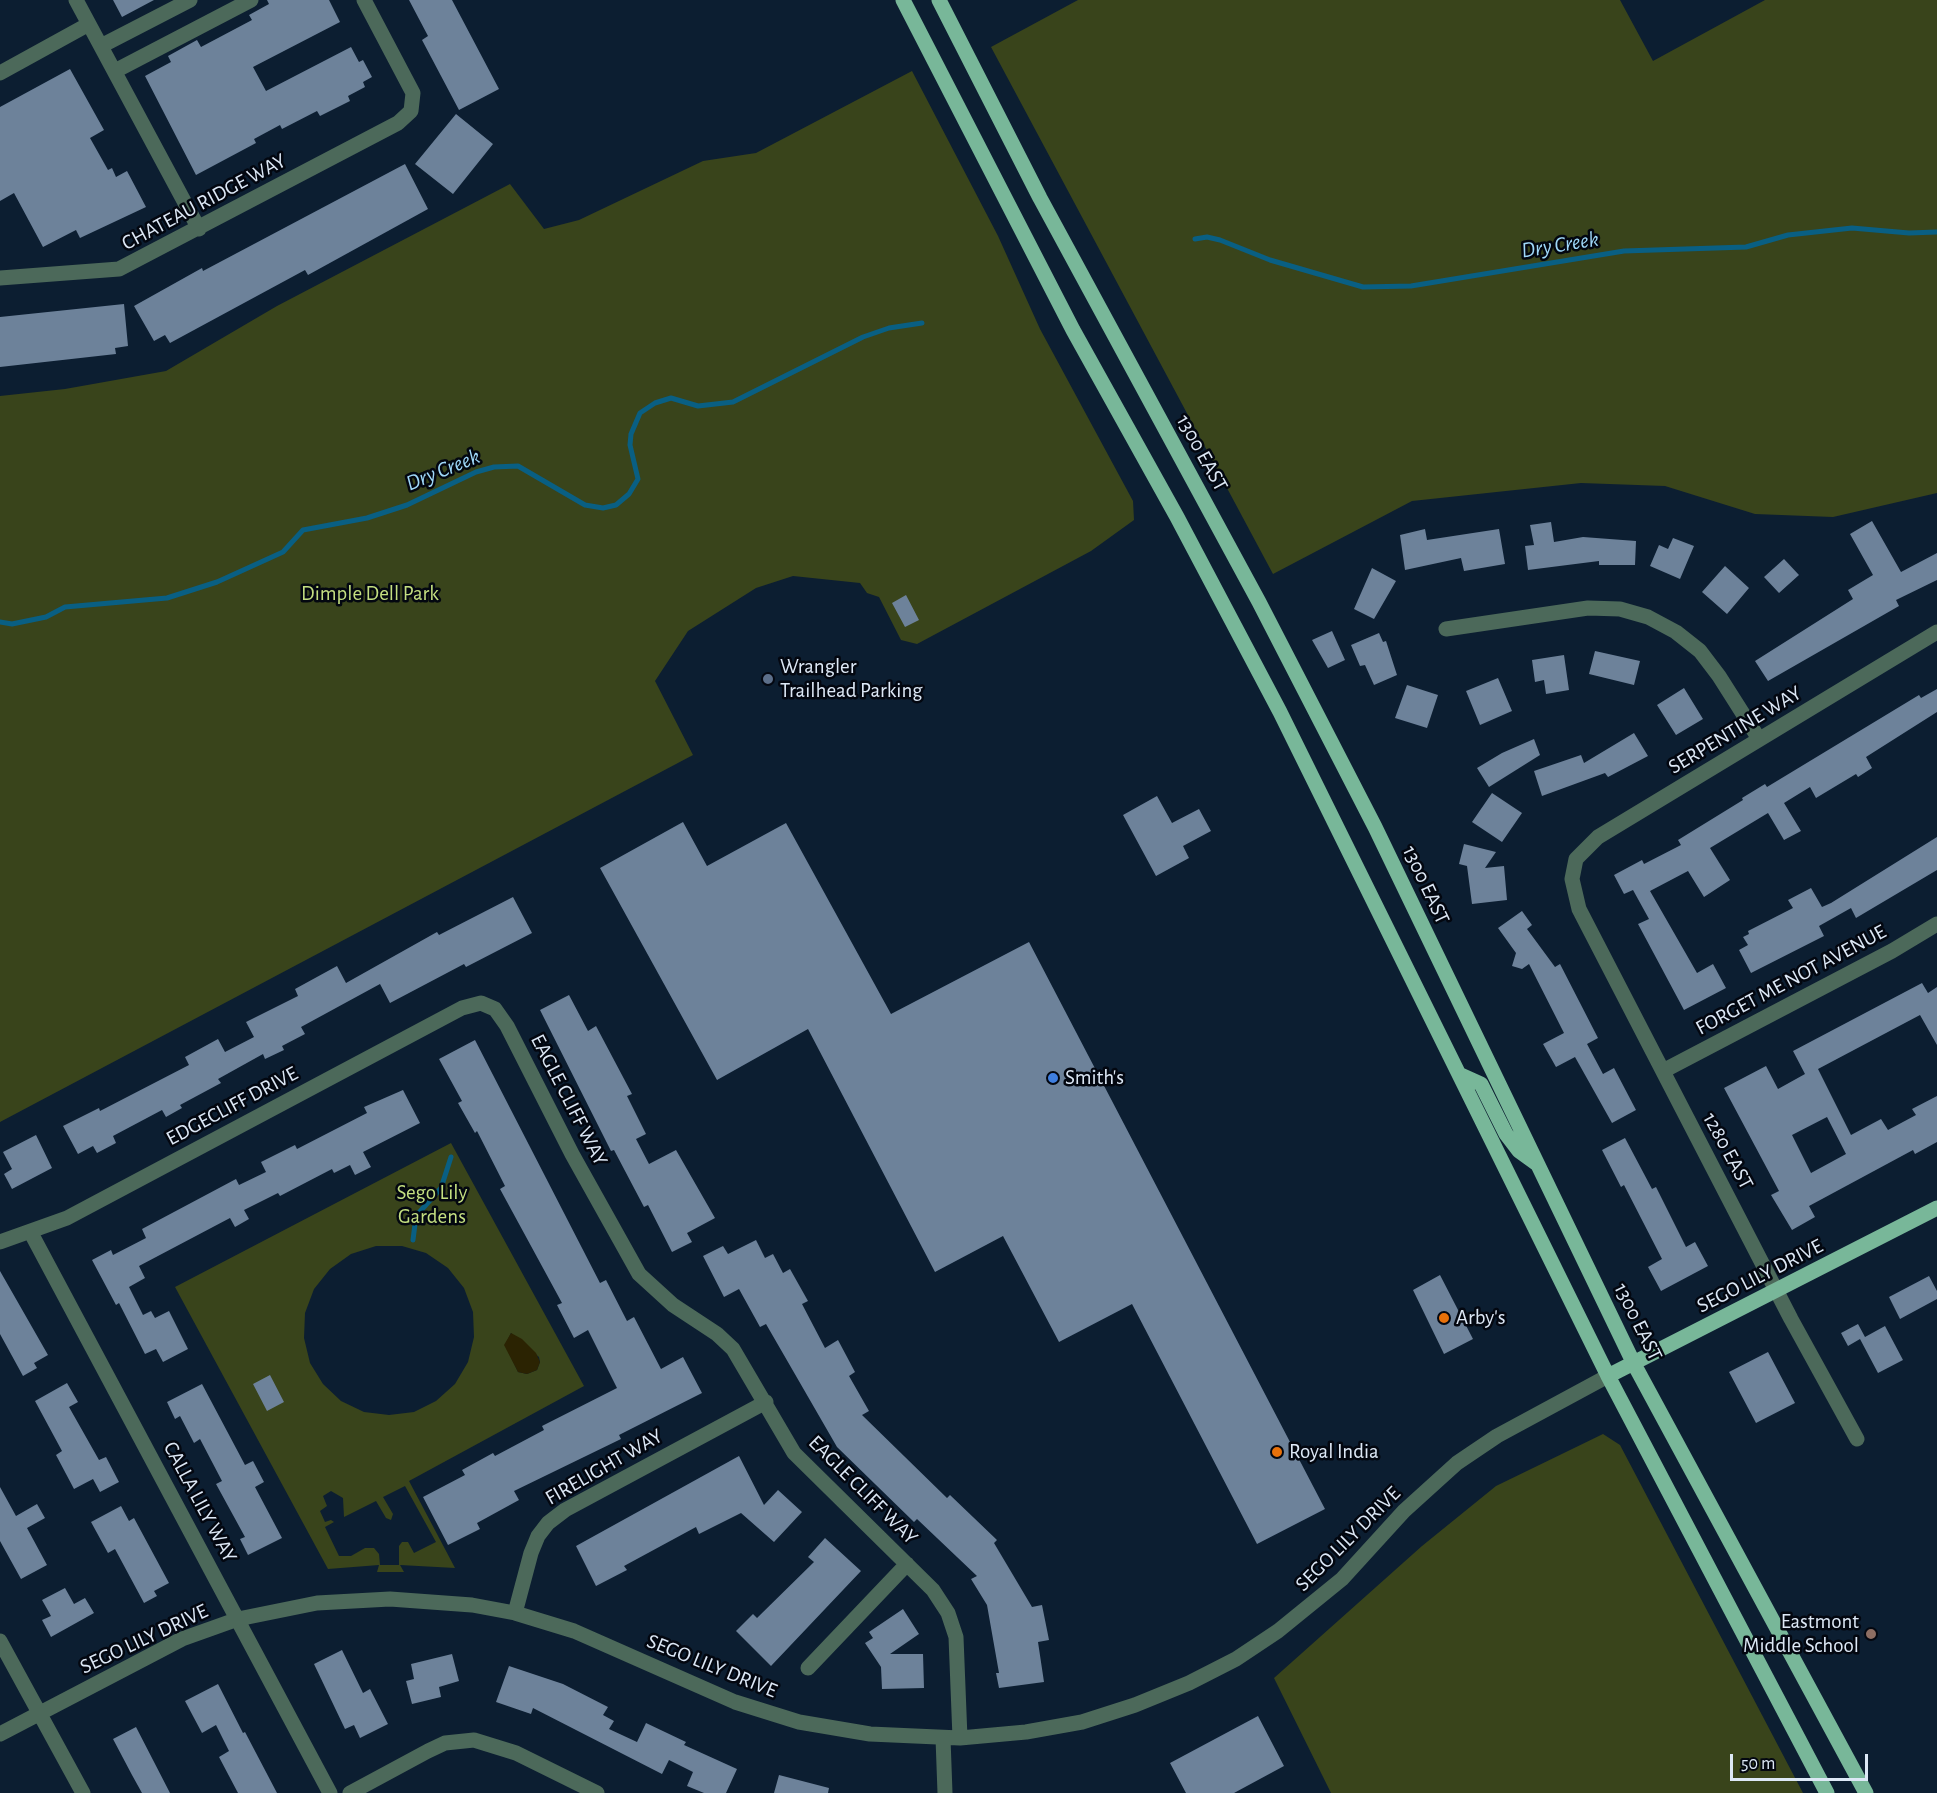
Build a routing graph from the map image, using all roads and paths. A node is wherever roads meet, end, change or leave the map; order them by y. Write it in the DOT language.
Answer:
graph roads {
  1 [pos="76,0"];
  2 [pos="190,0"];
  3 [pos="251,0"];
  4 [pos="364,0"];
  5 [pos="903,0"];
  6 [pos="939,0"];
  7 [pos="89,24"];
  8 [pos="101,46"];
  9 [pos="115,71"];
  10 [pos="0,73"];
  11 [pos="199,229"];
  12 [pos="0,278"];
  13 [pos="1446,629"];
  14 [pos="1937,632"];
  15 [pos="1759,739"];
  16 [pos="1572,879"];
  17 [pos="1937,924"];
  18 [pos="481,1003"];
  19 [pos="1663,1071"];
  20 [pos="1461,1075"];
  21 [pos="1539,1166"];
  22 [pos="1937,1208"];
  23 [pos="31,1233"];
  24 [pos="0,1242"];
  25 [pos="1777,1292"];
  26 [pos="1634,1364"];
  27 [pos="1608,1376"];
  28 [pos="766,1402"];
  29 [pos="1857,1439"];
  30 [pos="907,1564"];
  31 [pos="515,1613"];
  32 [pos="238,1619"];
  33 [pos="0,1641"];
  34 [pos="808,1668"];
  35 [pos="40,1713"];
  36 [pos="0,1734"];
  37 [pos="943,1738"];
  38 [pos="960,1738"];
  39 [pos="83,1793"];
  40 [pos="330,1793"];
  41 [pos="350,1793"];
  42 [pos="597,1793"];
  43 [pos="945,1793"];
  44 [pos="1827,1793"];
  45 [pos="1866,1793"];
  1 -- 7 [label="street"];
  2 -- 8 [label="street"];
  3 -- 9 [label="street"];
  4 -- 11 [label="street, CHATEAU RIDGE WAY"];
  5 -- 20 [label="main road"];
  6 -- 21 [label="main road, 1300 EAST"];
  7 -- 8 [label="street"];
  7 -- 10 [label="street"];
  8 -- 9 [label="street"];
  9 -- 11 [label="street"];
  11 -- 12 [label="street, CHATEAU RIDGE WAY"];
  13 -- 15 [label="street"];
  14 -- 15 [label="street, SERPENTINE WAY"];
  15 -- 16 [label="street, SERPENTINE WAY"];
  16 -- 19 [label="street, 1280 EAST"];
  17 -- 19 [label="street, FORGET ME NOT AVENUE"];
  18 -- 23 [label="street, EDGECLIFF DRIVE"];
  18 -- 28 [label="street, EAGLE CLIFF WAY"];
  19 -- 25 [label="street, 1280 EAST"];
  20 -- 21 [label="main road"];
  20 -- 27 [label="main road"];
  21 -- 26 [label="main road, 1300 EAST"];
  22 -- 25 [label="main road, SEGO LILY DRIVE"];
  23 -- 24 [label="street, EDGECLIFF DRIVE"];
  23 -- 32 [label="street, CALLA LILY WAY"];
  25 -- 26 [label="main road, SEGO LILY DRIVE"];
  25 -- 29 [label="street, 1280 EAST"];
  26 -- 27 [label="main road, SEGO LILY DRIVE"];
  26 -- 45 [label="main road, 1300 EAST"];
  27 -- 38 [label="street, SEGO LILY DRIVE"];
  27 -- 44 [label="main road"];
  28 -- 30 [label="street, EAGLE CLIFF WAY"];
  28 -- 31 [label="street, FIRELIGHT WAY"];
  30 -- 34 [label="street"];
  30 -- 38 [label="street, EAGLE CLIFF WAY"];
  31 -- 32 [label="street, SEGO LILY DRIVE"];
  31 -- 37 [label="street, SEGO LILY DRIVE"];
  32 -- 35 [label="street, SEGO LILY DRIVE"];
  32 -- 40 [label="street, CALLA LILY WAY"];
  33 -- 35 [label="street"];
  35 -- 36 [label="street, SEGO LILY DRIVE"];
  35 -- 39 [label="street"];
  37 -- 38 [label="street, SEGO LILY DRIVE"];
  37 -- 43 [label="street"];
  41 -- 42 [label="street"];
}
